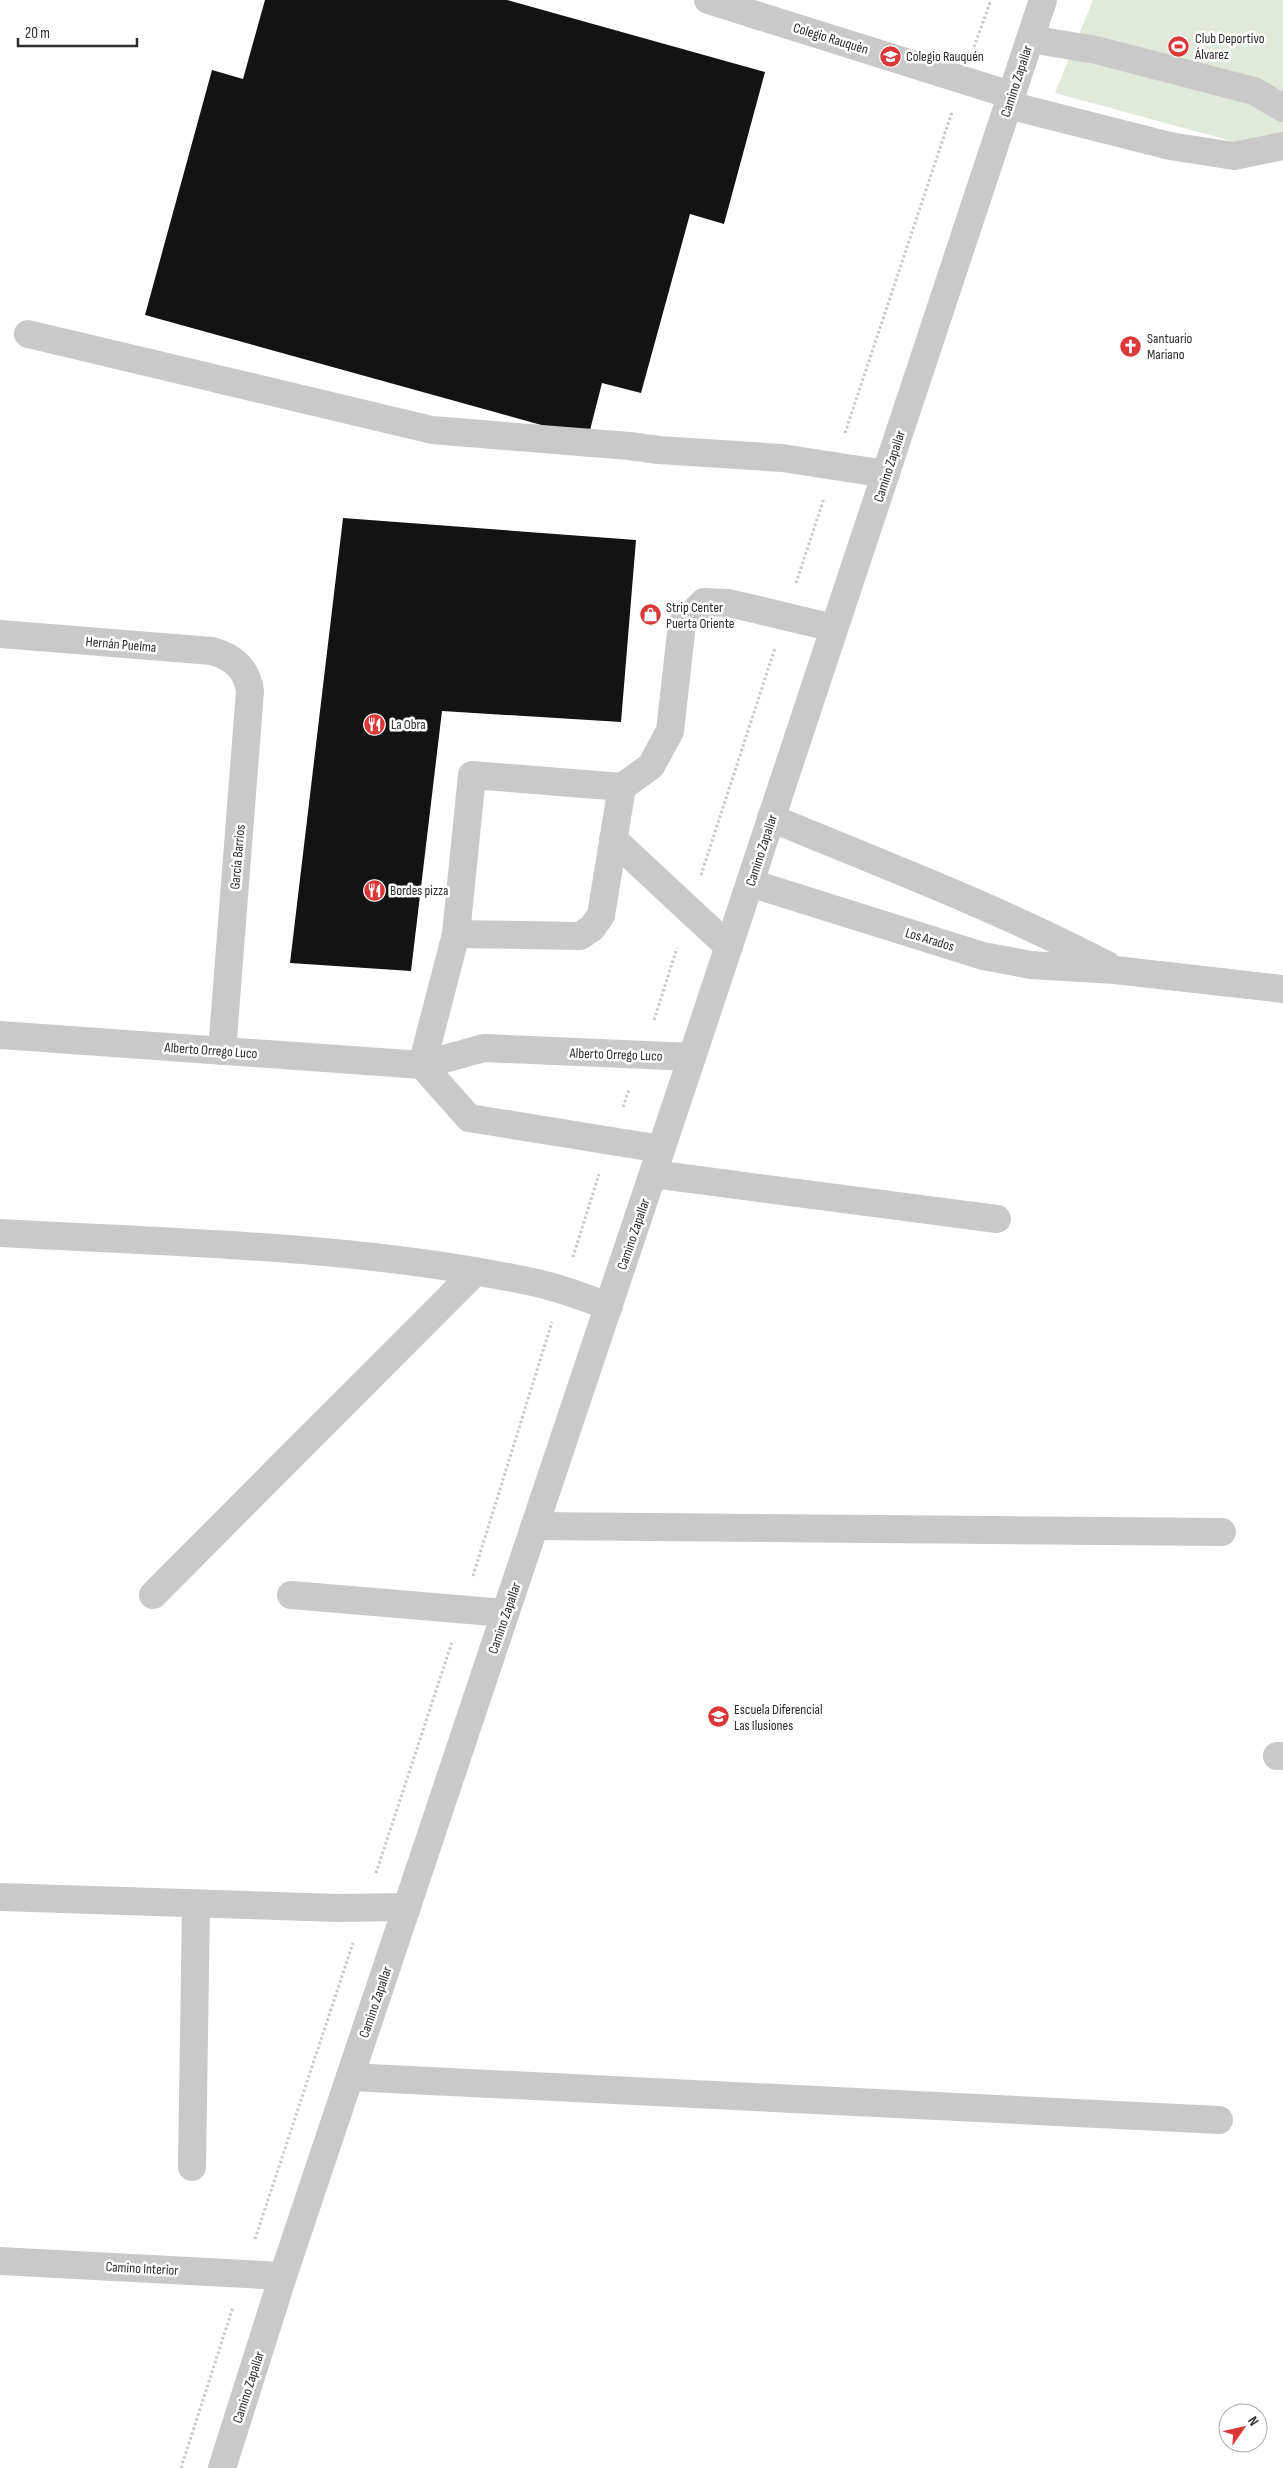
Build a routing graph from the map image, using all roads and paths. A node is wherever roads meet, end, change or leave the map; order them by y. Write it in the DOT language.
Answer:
graph roads {
  1 [pos="708,0"];
  2 [pos="991,0"];
  3 [pos="1043,0"];
  4 [pos="1030,39"];
  5 [pos="963,80"];
  6 [pos="1010,100"];
  7 [pos="1283,108"];
  8 [pos="1283,146"];
  9 [pos="28,334"];
  10 [pos="834,466"];
  11 [pos="886,474"];
  12 [pos="785,617"];
  13 [pos="834,628"];
  14 [pos="0,634"];
  15 [pos="239,665"];
  16 [pos="622,787"];
  17 [pos="771,818"];
  18 [pos="614,838"];
  19 [pos="750,883"];
  20 [pos="689,911"];
  21 [pos="456,934"];
  22 [pos="729,947"];
  23 [pos="1115,970"];
  24 [pos="1283,989"];
  25 [pos="0,1035"];
  26 [pos="222,1051"];
  27 [pos="642,1054"];
  28 [pos="692,1057"];
  29 [pos="422,1065"];
  30 [pos="610,1141"];
  31 [pos="657,1162"];
  32 [pos="997,1219"];
  33 [pos="0,1233"];
  34 [pos="475,1272"];
  35 [pos="562,1291"];
  36 [pos="609,1306"];
  37 [pos="535,1526"];
  38 [pos="1222,1532"];
  39 [pos="153,1595"];
  40 [pos="291,1595"];
  41 [pos="463,1610"];
  42 [pos="505,1613"];
  43 [pos="0,1897"];
  44 [pos="196,1904"];
  45 [pos="365,1906"];
  46 [pos="407,1907"];
  47 [pos="350,2077"];
  48 [pos="1219,2120"];
  49 [pos="192,2167"];
  50 [pos="0,2261"];
  51 [pos="244,2274"];
  52 [pos="283,2276"];
  53 [pos="181,2468"];
  54 [pos="222,2468"];
  1 -- 5 [label="street, Colegio Rauquèn"];
  2 -- 5 [label="path"];
  3 -- 4 [label="street, Camino Zapallar"];
  4 -- 6 [label="street, Camino Zapallar"];
  4 -- 7 [label="street"];
  5 -- 6 [label="street, Colegio Rauquèn"];
  5 -- 10 [label="path"];
  6 -- 8 [label="street, Colegio Rauquèn"];
  6 -- 11 [label="street, Camino Zapallar"];
  9 -- 10 [label="street"];
  10 -- 11 [label="street"];
  10 -- 12 [label="path"];
  11 -- 13 [label="street, Camino Zapallar"];
  12 -- 13 [label="street"];
  12 -- 16 [label="street"];
  12 -- 20 [label="path"];
  13 -- 17 [label="street, Camino Zapallar"];
  14 -- 15 [label="street, Hernán Puelma"];
  15 -- 26 [label="street, García Barrios"];
  16 -- 18 [label="street"];
  16 -- 21 [label="street"];
  17 -- 19 [label="street, Camino Zapallar"];
  17 -- 23 [label="street, Los Arados"];
  18 -- 20 [label="street"];
  18 -- 21 [label="street"];
  19 -- 22 [label="street, Camino Zapallar"];
  19 -- 23 [label="street, Los Arados"];
  20 -- 22 [label="street"];
  20 -- 27 [label="path"];
  21 -- 29 [label="street"];
  22 -- 28 [label="street, Camino Zapallar"];
  23 -- 24 [label="street, Los Arados"];
  25 -- 26 [label="street, Alberto Orrego Luco"];
  26 -- 29 [label="street, Alberto Orrego Luco"];
  27 -- 28 [label="street, Alberto Orrego Luco"];
  27 -- 29 [label="street, Alberto Orrego Luco"];
  27 -- 30 [label="path"];
  28 -- 31 [label="street, Camino Zapallar"];
  29 -- 30 [label="street"];
  30 -- 31 [label="street"];
  30 -- 35 [label="path"];
  31 -- 32 [label="street"];
  31 -- 36 [label="street, Camino Zapallar"];
  33 -- 34 [label="street"];
  34 -- 35 [label="street"];
  34 -- 39 [label="street"];
  35 -- 36 [label="street"];
  35 -- 41 [label="path"];
  36 -- 37 [label="street, Camino Zapallar"];
  37 -- 38 [label="street"];
  37 -- 42 [label="street, Camino Zapallar"];
  40 -- 41 [label="street"];
  41 -- 42 [label="street"];
  41 -- 45 [label="path"];
  42 -- 46 [label="street, Camino Zapallar"];
  43 -- 44 [label="street"];
  44 -- 45 [label="street"];
  44 -- 49 [label="street"];
  45 -- 46 [label="street"];
  45 -- 51 [label="path"];
  46 -- 47 [label="street, Camino Zapallar"];
  47 -- 48 [label="street"];
  47 -- 52 [label="street, Camino Zapallar"];
  50 -- 51 [label="street, Camino Interior"];
  51 -- 52 [label="street, Camino Interior"];
  51 -- 53 [label="path"];
  52 -- 54 [label="street, Camino Zapallar"];
}
